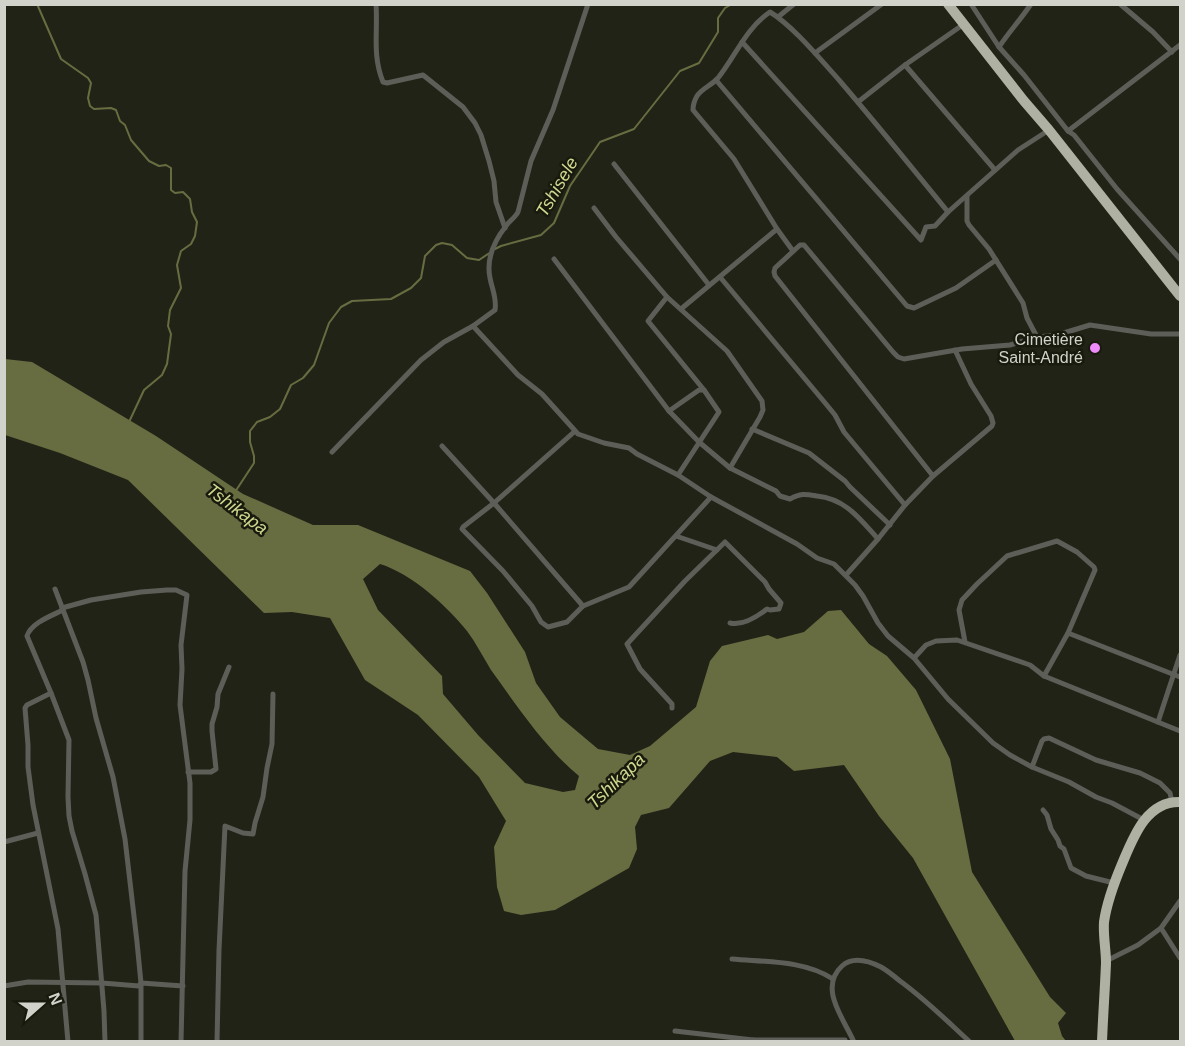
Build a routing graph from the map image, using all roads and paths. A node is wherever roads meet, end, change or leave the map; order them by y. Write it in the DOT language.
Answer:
graph roads {
  1 [pos="376,4"];
  2 [pos="588,4"];
  3 [pos="794,4"];
  4 [pos="882,4"];
  5 [pos="948,4"];
  6 [pos="971,4"];
  7 [pos="1031,4"];
  8 [pos="1120,4"];
  9 [pos="778,17"];
  10 [pos="964,24"];
  11 [pos="742,42"];
  12 [pos="1180,45"];
  13 [pos="999,47"];
  14 [pos="1172,52"];
  15 [pos="815,53"];
  16 [pos="905,65"];
  17 [pos="716,80"];
  18 [pos="858,102"];
  19 [pos="1050,130"];
  20 [pos="1068,130"];
  21 [pos="614,164"];
  22 [pos="995,170"];
  23 [pos="967,196"];
  24 [pos="594,208"];
  25 [pos="948,212"];
  26 [pos="505,228"];
  27 [pos="777,229"];
  28 [pos="792,251"];
  29 [pos="554,259"];
  30 [pos="1180,259"];
  31 [pos="996,260"];
  32 [pos="720,277"];
  33 [pos="709,285"];
  34 [pos="1180,296"];
  35 [pos="667,297"];
  36 [pos="681,309"];
  37 [pos="473,326"];
  38 [pos="1180,333"];
  39 [pos="1037,337"];
  40 [pos="955,350"];
  41 [pos="704,390"];
  42 [pos="669,411"];
  43 [pos="752,429"];
  44 [pos="574,432"];
  45 [pos="699,442"];
  46 [pos="442,446"];
  47 [pos="332,452"];
  48 [pos="730,468"];
  49 [pos="678,475"];
  50 [pos="933,476"];
  51 [pos="711,497"];
  52 [pos="494,503"];
  53 [pos="905,505"];
  54 [pos="890,525"];
  55 [pos="676,536"];
  56 [pos="879,539"];
  57 [pos="717,550"];
  58 [pos="846,575"];
  59 [pos="55,589"];
  60 [pos="583,606"];
  61 [pos="62,609"];
  62 [pos="730,623"];
  63 [pos="1068,633"];
  64 [pos="965,642"];
  65 [pos="1180,655"];
  66 [pos="914,658"];
  67 [pos="229,667"];
  68 [pos="1174,674"];
  69 [pos="1044,676"];
  70 [pos="1180,677"];
  71 [pos="51,693"];
  72 [pos="273,694"];
  73 [pos="672,708"];
  74 [pos="1158,722"];
  75 [pos="1180,731"];
  76 [pos="1032,767"];
  77 [pos="188,772"];
  78 [pos="1176,802"];
  79 [pos="1043,810"];
  80 [pos="1144,820"];
  81 [pos="38,833"];
  82 [pos="4,842"];
  83 [pos="1114,883"];
  84 [pos="1180,901"];
  85 [pos="1161,928"];
  86 [pos="1180,958"];
  87 [pos="732,959"];
  88 [pos="1106,961"];
  89 [pos="833,979"];
  90 [pos="64,983"];
  91 [pos="102,983"];
  92 [pos="141,983"];
  93 [pos="4,986"];
  94 [pos="183,986"];
  95 [pos="675,1031"];
  96 [pos="845,1040"];
  97 [pos="68,1041"];
  98 [pos="105,1041"];
  99 [pos="141,1041"];
  100 [pos="181,1041"];
  101 [pos="217,1041"];
  102 [pos="753,1041"];
  103 [pos="854,1041"];
  104 [pos="970,1041"];
  105 [pos="1102,1041"];
  1 -- 26 [label="street"];
  2 -- 26 [label="street"];
  3 -- 9 [label="street"];
  4 -- 15 [label="street"];
  5 -- 10 [label="highway"];
  6 -- 13 [label="street"];
  7 -- 13 [label="street"];
  8 -- 14 [label="street"];
  9 -- 11 [label="street"];
  9 -- 15 [label="street"];
  10 -- 16 [label="street"];
  10 -- 19 [label="highway"];
  11 -- 17 [label="street"];
  11 -- 25 [label="street"];
  12 -- 14 [label="street"];
  13 -- 20 [label="street"];
  14 -- 20 [label="street"];
  15 -- 18 [label="street"];
  16 -- 18 [label="street"];
  16 -- 22 [label="street"];
  17 -- 27 [label="street"];
  17 -- 31 [label="street"];
  18 -- 25 [label="street"];
  19 -- 22 [label="street"];
  19 -- 34 [label="highway"];
  20 -- 30 [label="street"];
  21 -- 33 [label="street"];
  22 -- 23 [label="street"];
  23 -- 25 [label="street"];
  23 -- 31 [label="street"];
  24 -- 35 [label="street"];
  26 -- 37 [label="street"];
  27 -- 28 [label="street"];
  27 -- 32 [label="street"];
  28 -- 40 [label="street"];
  28 -- 50 [label="street"];
  29 -- 42 [label="street"];
  31 -- 39 [label="street"];
  32 -- 33 [label="street"];
  32 -- 53 [label="street"];
  33 -- 36 [label="street"];
  35 -- 36 [label="street"];
  35 -- 41 [label="street"];
  36 -- 43 [label="street"];
  37 -- 44 [label="street"];
  37 -- 47 [label="street"];
  38 -- 39 [label="street"];
  39 -- 40 [label="street"];
  40 -- 50 [label="street"];
  41 -- 42 [label="street"];
  41 -- 45 [label="street"];
  42 -- 45 [label="street"];
  43 -- 48 [label="street"];
  43 -- 54 [label="street"];
  44 -- 49 [label="street"];
  44 -- 52 [label="street"];
  45 -- 48 [label="street"];
  45 -- 49 [label="street"];
  46 -- 52 [label="street"];
  48 -- 56 [label="street"];
  49 -- 51 [label="street"];
  50 -- 53 [label="street"];
  51 -- 55 [label="street"];
  51 -- 58 [label="street"];
  52 -- 60 [label="street"];
  52 -- 60 [label="street"];
  53 -- 54 [label="street"];
  54 -- 56 [label="street"];
  55 -- 57 [label="street"];
  55 -- 60 [label="street"];
  56 -- 58 [label="street"];
  57 -- 62 [label="street"];
  57 -- 73 [label="street"];
  58 -- 66 [label="street"];
  59 -- 61 [label="street"];
  61 -- 71 [label="street"];
  61 -- 77 [label="street"];
  61 -- 92 [label="street"];
  63 -- 64 [label="street"];
  63 -- 68 [label="street"];
  63 -- 69 [label="street"];
  64 -- 66 [label="street"];
  64 -- 69 [label="street"];
  65 -- 68 [label="street"];
  66 -- 76 [label="street"];
  67 -- 77 [label="street"];
  68 -- 70 [label="street"];
  68 -- 74 [label="street"];
  69 -- 74 [label="street"];
  71 -- 81 [label="street"];
  71 -- 91 [label="street"];
  72 -- 101 [label="street"];
  74 -- 75 [label="street"];
  76 -- 78 [label="street"];
  76 -- 80 [label="street"];
  77 -- 94 [label="street"];
  78 -- 80 [label="highway"];
  79 -- 83 [label="street"];
  80 -- 83 [label="highway"];
  81 -- 82 [label="street"];
  81 -- 90 [label="street"];
  83 -- 88 [label="highway"];
  84 -- 85 [label="street"];
  85 -- 86 [label="street"];
  85 -- 88 [label="street"];
  87 -- 89 [label="street"];
  88 -- 105 [label="highway"];
  89 -- 103 [label="street"];
  89 -- 104 [label="street"];
  90 -- 91 [label="street"];
  90 -- 93 [label="street"];
  90 -- 97 [label="street"];
  91 -- 92 [label="street"];
  91 -- 98 [label="street"];
  92 -- 94 [label="street"];
  92 -- 99 [label="street"];
  94 -- 100 [label="street"];
  95 -- 102 [label="street"];
  96 -- 102 [label="street"];
}
